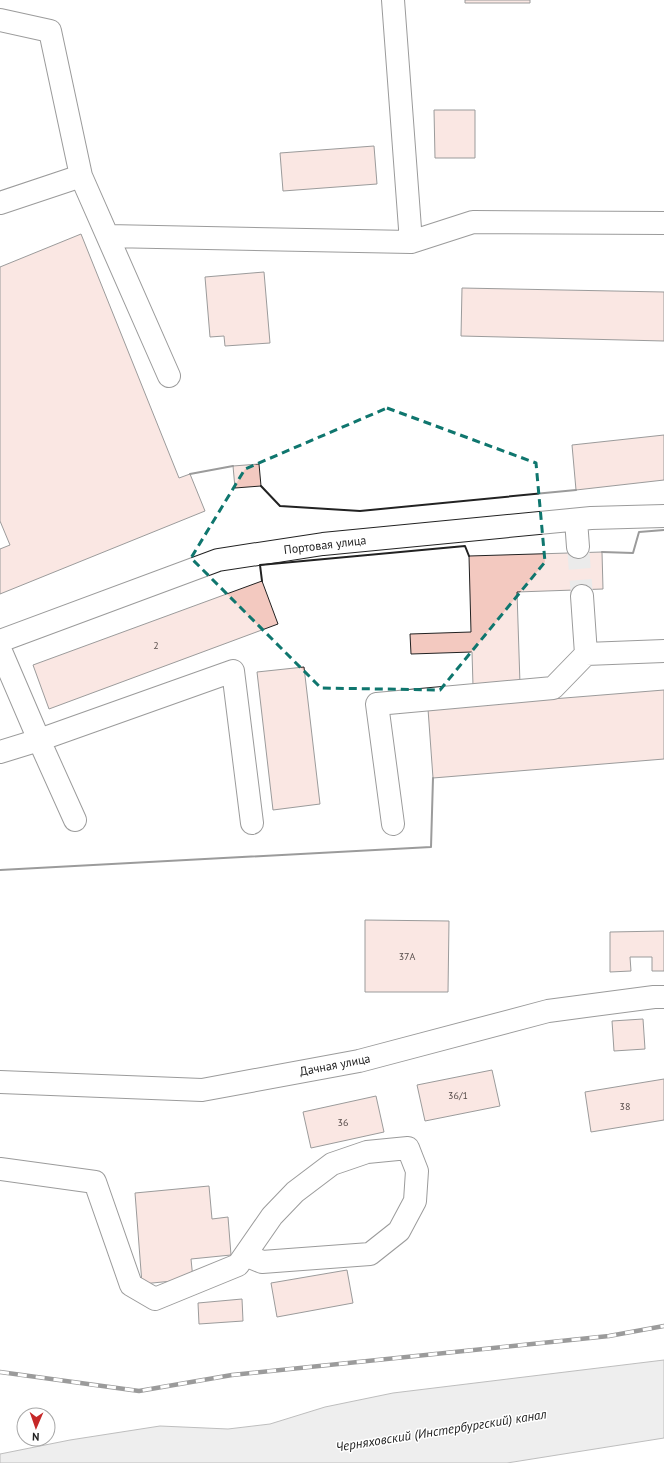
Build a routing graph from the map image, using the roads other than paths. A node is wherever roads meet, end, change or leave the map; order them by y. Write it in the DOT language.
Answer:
graph roads {
  1 [pos="392,0"];
  2 [pos="0,20"];
  3 [pos="81,176"];
  4 [pos="0,203"];
  5 [pos="664,224"];
  6 [pos="108,236"];
  7 [pos="411,242"];
  8 [pos="169,376"];
  9 [pos="664,516"];
  10 [pos="576,520"];
  11 [pos="578,547"];
  12 [pos="582,596"];
  13 [pos="0,641"];
  14 [pos="0,649"];
  15 [pos="664,651"];
  16 [pos="586,654"];
  17 [pos="39,740"];
  18 [pos="0,752"];
  19 [pos="75,820"];
  20 [pos="252,823"];
  21 [pos="393,824"];
  22 [pos="664,997"];
  23 [pos="0,1082"];
  24 [pos="0,1169"];
  25 [pos="245,1255"];
  1 -- 7 [label="street"];
  2 -- 3 [label="street"];
  3 -- 4 [label="street"];
  3 -- 6 [label="street"];
  5 -- 7 [label="street"];
  6 -- 7 [label="street"];
  6 -- 8 [label="street"];
  9 -- 10 [label="street, Портовая улица"];
  10 -- 11 [label="street"];
  10 -- 13 [label="street, Портовая улица"];
  12 -- 16 [label="street"];
  14 -- 17 [label="street"];
  15 -- 16 [label="street"];
  16 -- 21 [label="street"];
  17 -- 18 [label="street"];
  17 -- 19 [label="street"];
  17 -- 20 [label="street"];
  22 -- 23 [label="street, Дачная улица"];
  24 -- 25 [label="street"];
  25 -- 25 [label="street"];
}
